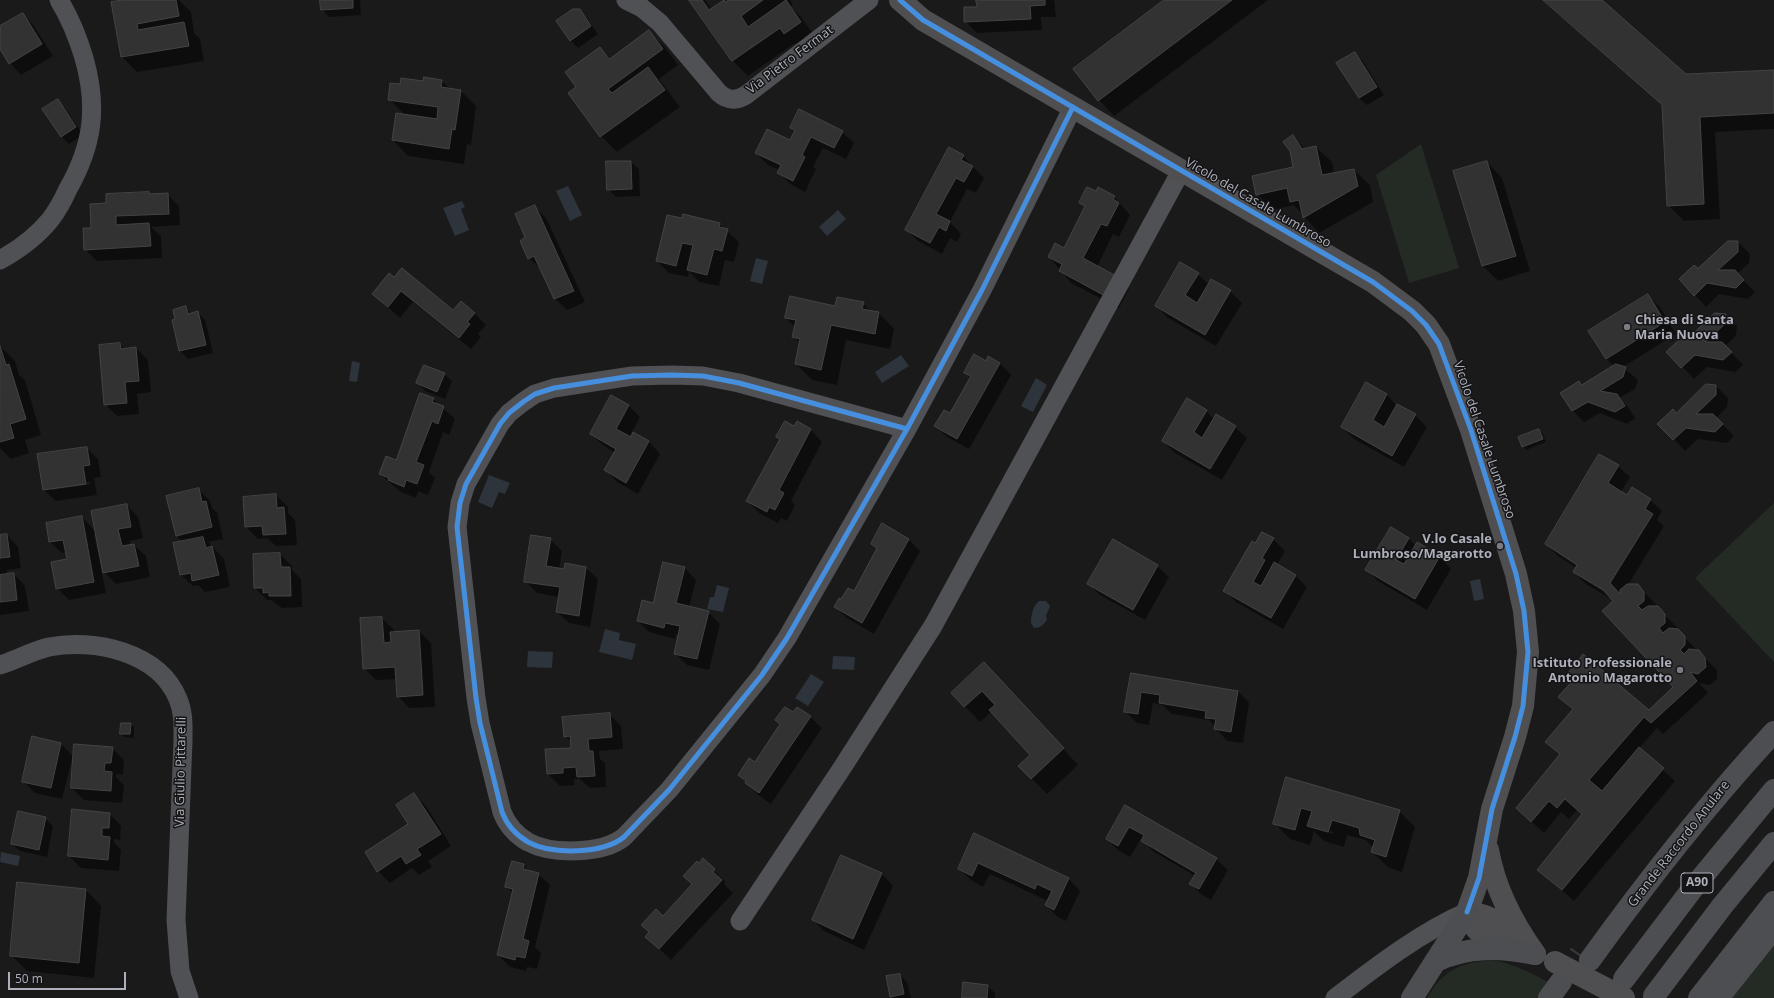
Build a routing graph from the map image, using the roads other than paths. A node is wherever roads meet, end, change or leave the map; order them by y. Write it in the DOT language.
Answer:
graph roads {
  1 [pos="59,0"];
  2 [pos="626,0"];
  3 [pos="869,0"];
  4 [pos="900,0"];
  5 [pos="1073,107"];
  6 [pos="1180,170"];
  7 [pos="0,260"];
  8 [pos="907,429"];
  9 [pos="0,665"];
  10 [pos="1774,732"];
  11 [pos="1774,790"];
  12 [pos="1486,843"];
  13 [pos="1774,843"];
  14 [pos="1774,902"];
  15 [pos="1467,912"];
  16 [pos="740,921"];
  17 [pos="1774,928"];
  18 [pos="1535,954"];
  19 [pos="1585,957"];
  20 [pos="1436,961"];
  21 [pos="1560,986"];
  22 [pos="1624,989"];
  23 [pos="1654,996"];
  24 [pos="189,998"];
  25 [pos="1336,998"];
  26 [pos="1412,998"];
  27 [pos="1699,998"];
  28 [pos="1718,998"];
  1 -- 7 [label="street"];
  2 -- 3 [label="street, Via Pietro Fermat"];
  4 -- 5 [label="street, Vicolo del Casale Lumbroso"];
  5 -- 6 [label="street, Vicolo del Casale Lumbroso"];
  5 -- 8 [label="street"];
  6 -- 12 [label="street, Vicolo del Casale Lumbroso"];
  6 -- 16 [label="street"];
  8 -- 8 [label="street"];
  9 -- 24 [label="street, Via Giulio Pittarelli"];
  10 -- 19 [label="highway, Grande Raccordo Anulare"];
  11 -- 22 [label="highway, A90"];
  12 -- 15 [label="street, Vicolo del Casale Lumbroso"];
  12 -- 18 [label="street"];
  13 -- 23 [label="highway, A90"];
  14 -- 27 [label="highway"];
  15 -- 18 [label="street"];
  15 -- 20 [label="highway"];
  15 -- 25 [label="street"];
  17 -- 28 [label="highway"];
  18 -- 20 [label="highway"];
  18 -- 21 [label="street"];
  20 -- 26 [label="highway"];
  21 -- 22 [label="street, bridge"];
}
